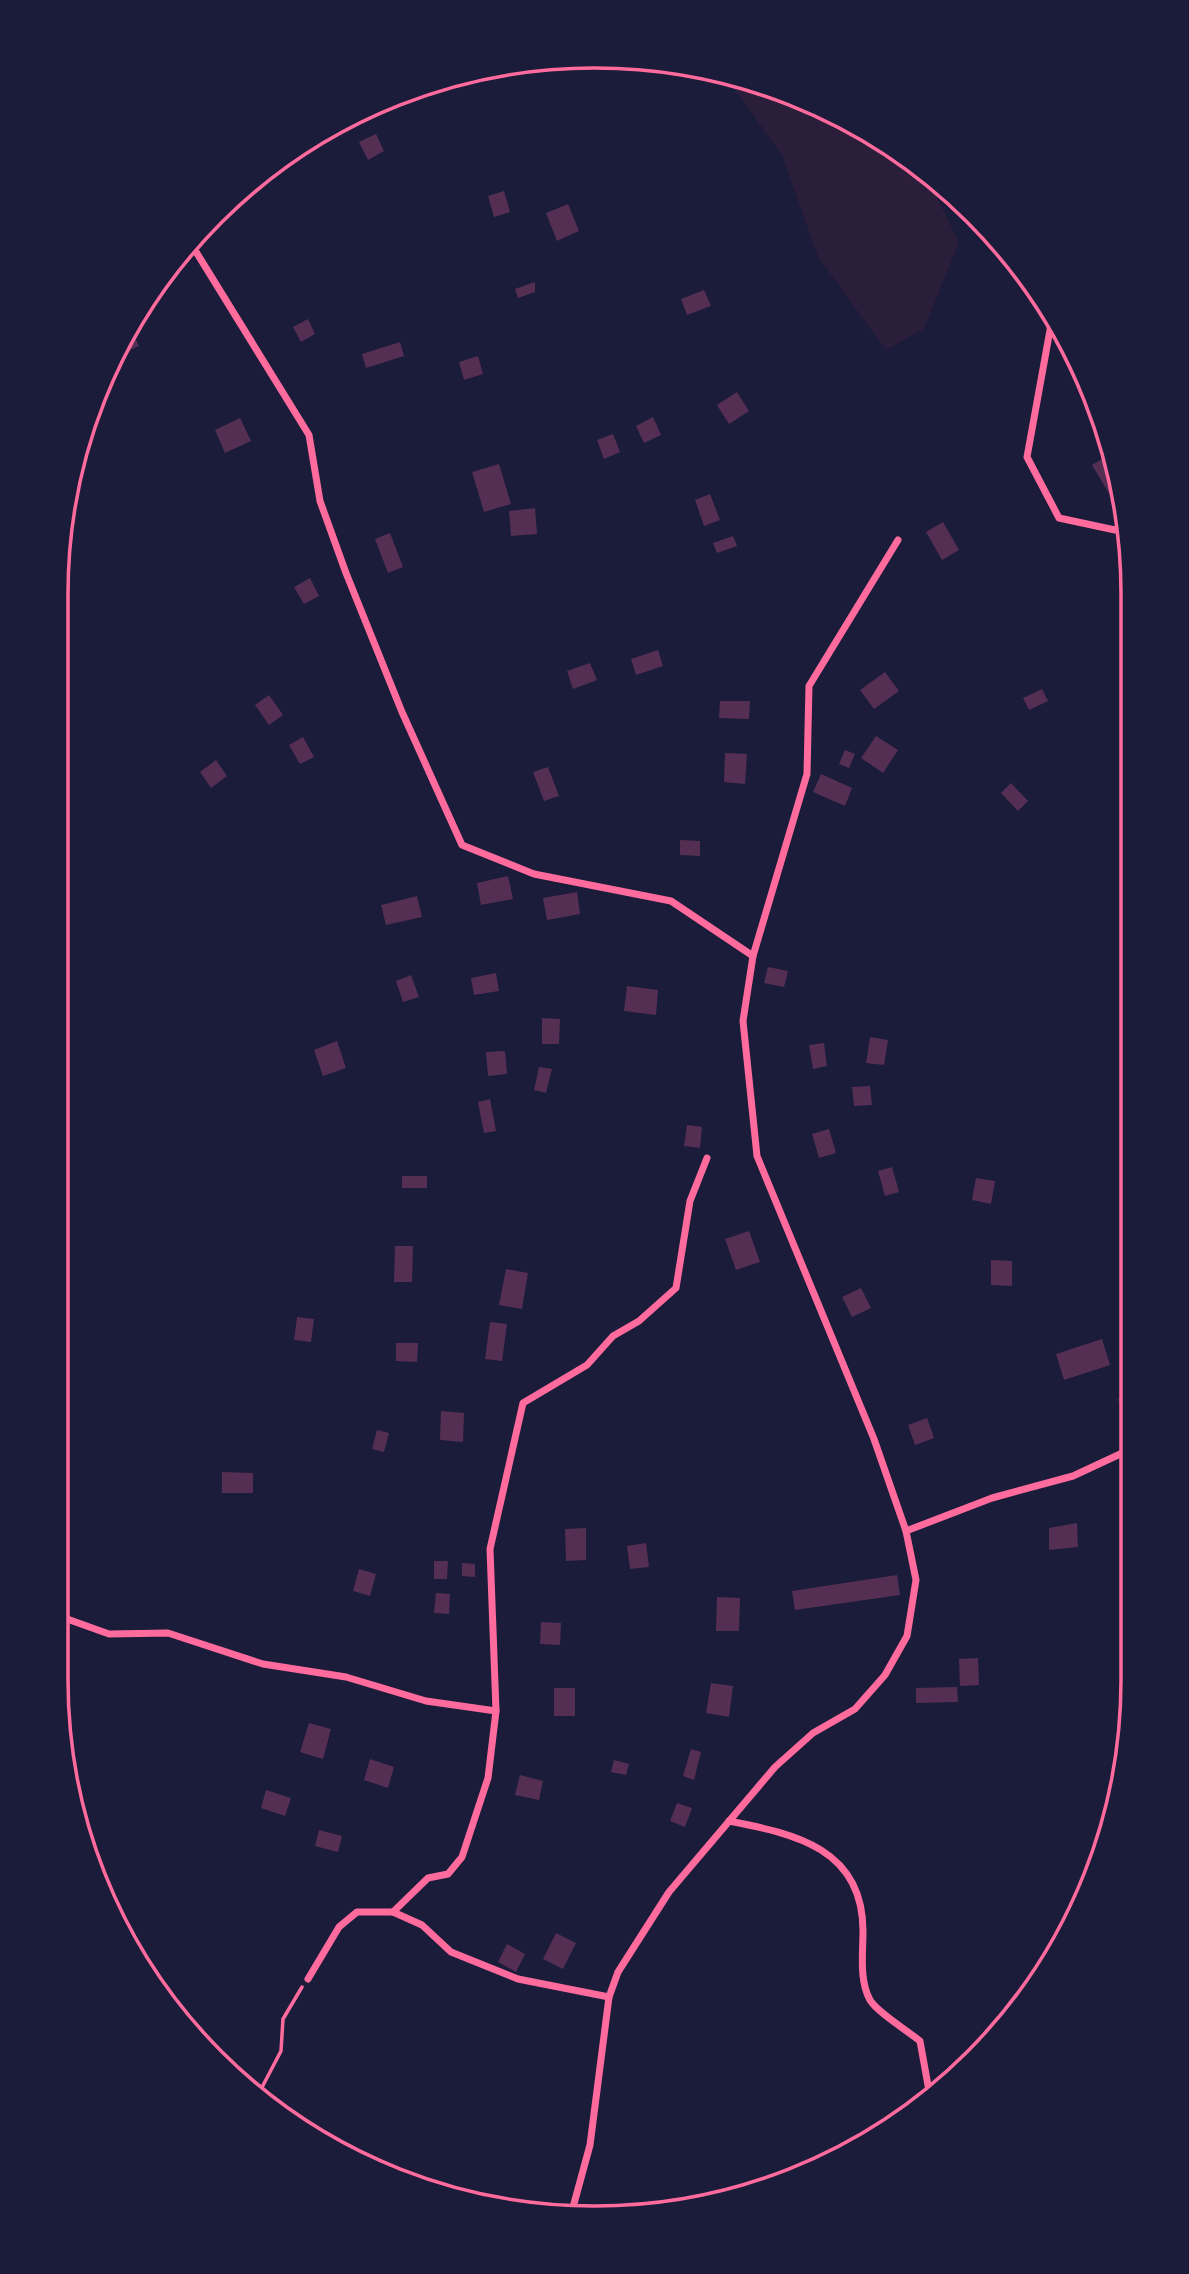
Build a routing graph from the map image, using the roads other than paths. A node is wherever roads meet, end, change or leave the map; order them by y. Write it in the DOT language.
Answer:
graph roads {
  1 [pos="196,252"];
  2 [pos="1050,331"];
  3 [pos="1116,529"];
  4 [pos="898,540"];
  5 [pos="753,956"];
  6 [pos="707,1158"];
  7 [pos="1121,1454"];
  8 [pos="906,1531"];
  9 [pos="68,1619"];
  10 [pos="496,1711"];
  11 [pos="729,1821"];
  12 [pos="393,1912"];
  13 [pos="308,1979"];
  14 [pos="609,1997"];
  15 [pos="928,2086"];
  16 [pos="574,2205"];
  1 -- 5 [label="street"];
  2 -- 3 [label="street"];
  4 -- 5 [label="street"];
  5 -- 8 [label="street"];
  6 -- 10 [label="street"];
  7 -- 8 [label="street"];
  8 -- 11 [label="street"];
  9 -- 10 [label="street"];
  10 -- 12 [label="street"];
  11 -- 14 [label="street"];
  11 -- 15 [label="street"];
  12 -- 13 [label="street"];
  12 -- 14 [label="street"];
  14 -- 16 [label="street"];
}
